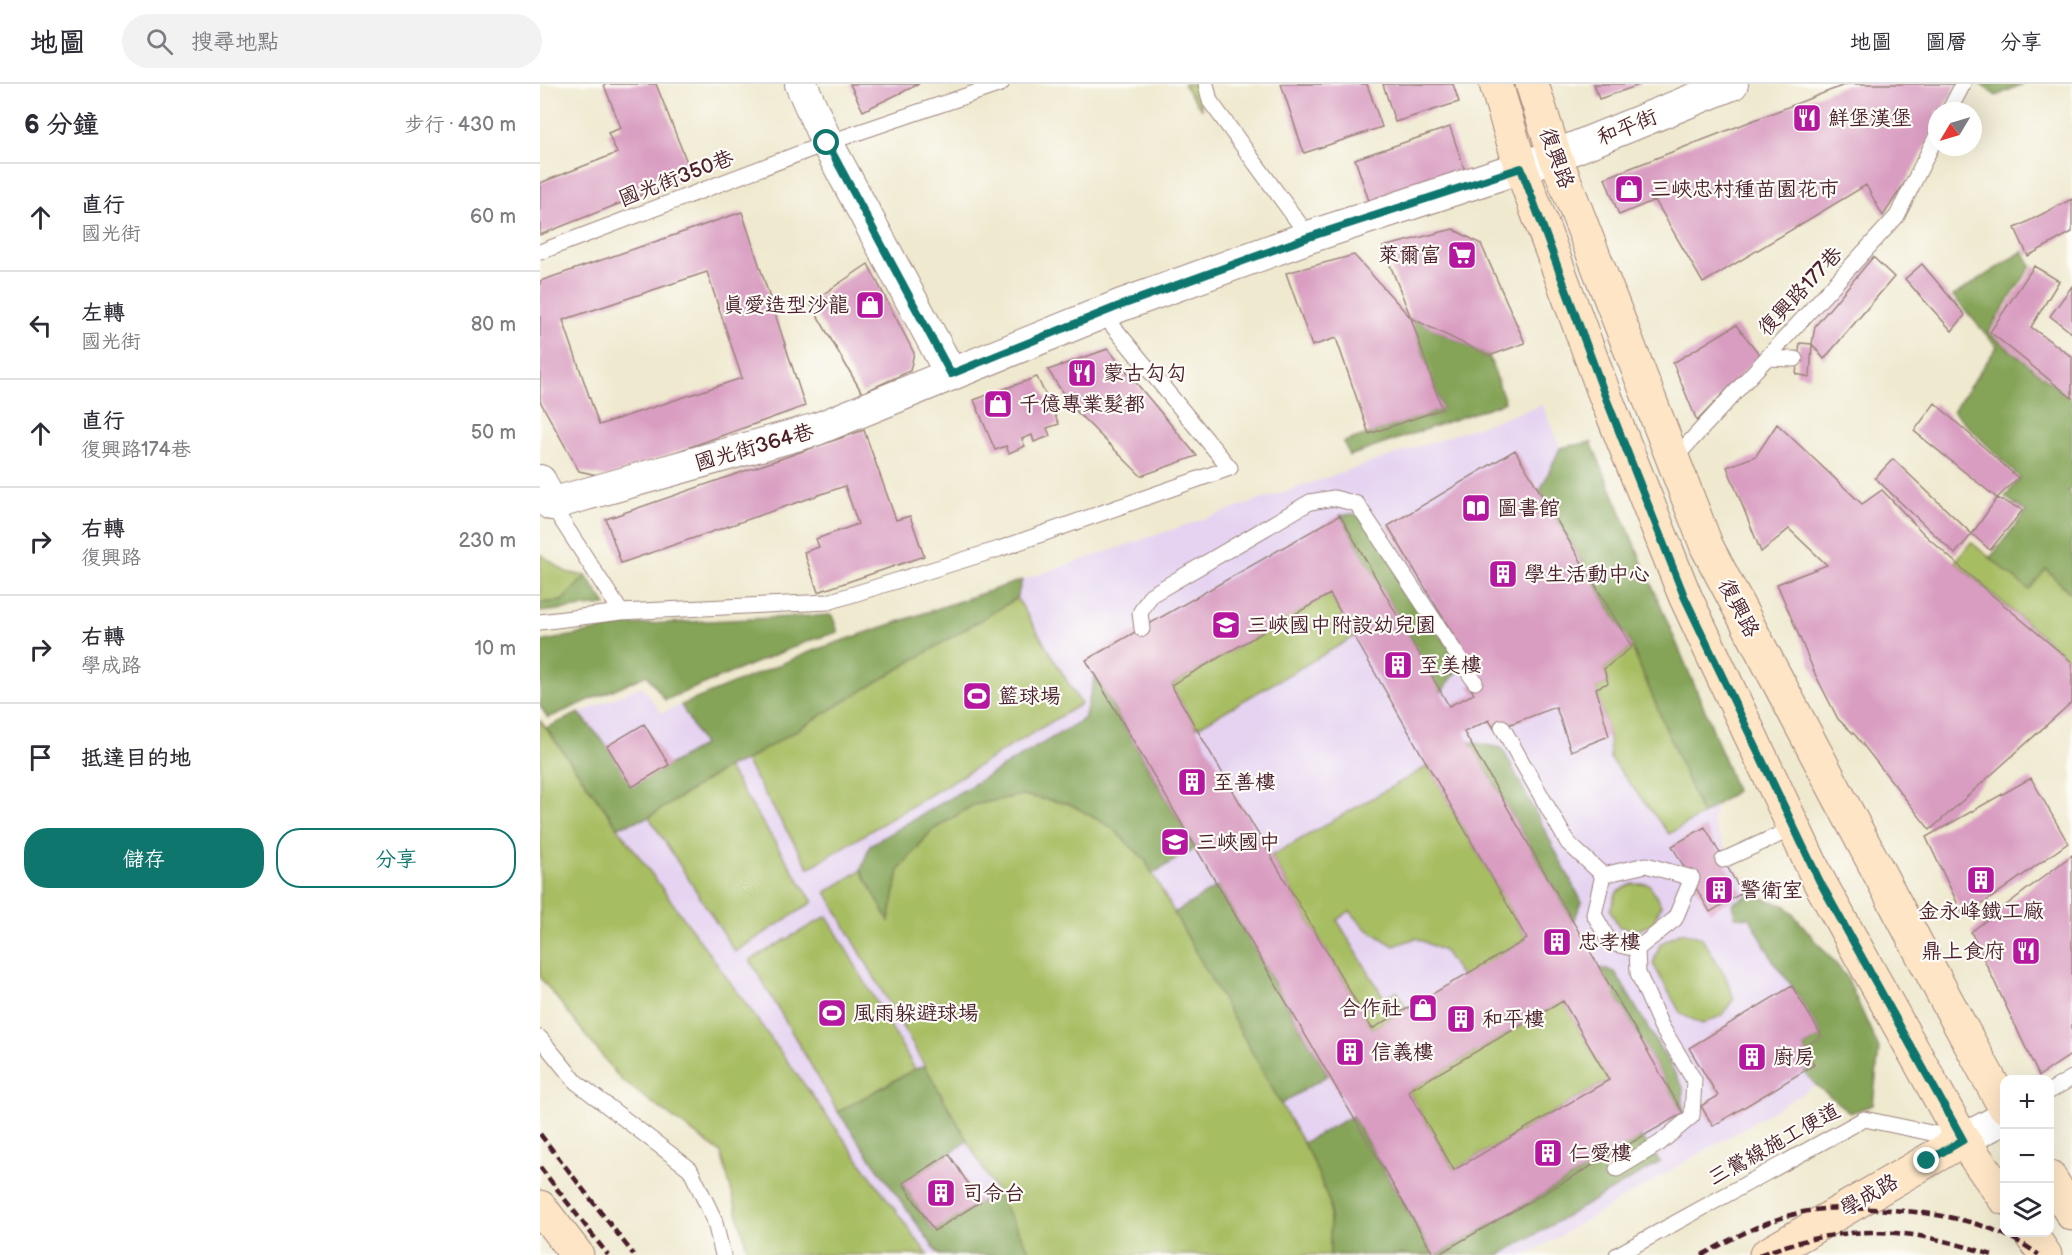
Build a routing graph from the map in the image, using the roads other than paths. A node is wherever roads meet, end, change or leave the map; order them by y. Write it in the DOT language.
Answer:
graph roads {
  1 [pos="801,84"];
  2 [pos="1001,84"];
  3 [pos="1206,84"];
  4 [pos="1496,84"];
  5 [pos="1532,84"];
  6 [pos="1732,84"];
  7 [pos="1963,84"];
  8 [pos="1954,102"];
  9 [pos="827,143"];
  10 [pos="1928,153"];
  11 [pos="1555,156"];
  12 [pos="1521,168"];
  13 [pos="1309,237"];
  14 [pos="540,252"];
  15 [pos="1119,298"];
  16 [pos="1767,358"];
  17 [pos="1795,358"];
  18 [pos="951,374"];
  19 [pos="1673,460"];
  20 [pos="546,493"];
  21 [pos="621,612"];
  22 [pos="540,622"];
  23 [pos="1142,629"];
  24 [pos="1475,682"];
  25 [pos="1502,727"];
  26 [pos="1794,828"];
  27 [pos="1723,860"];
  28 [pos="1603,875"];
  29 [pos="1637,949"];
  30 [pos="540,1038"];
  31 [pos="2072,1078"];
  32 [pos="2054,1088"];
  33 [pos="2000,1099"];
  34 [pos="2000,1120"];
  35 [pos="1963,1140"];
  36 [pos="1617,1169"];
  37 [pos="2052,1183"];
  38 [pos="2000,1192"];
  39 [pos="540,1207"];
  40 [pos="2072,1214"];
  41 [pos="2032,1237"];
  42 [pos="577,1255"];
  43 [pos="723,1255"];
  44 [pos="1617,1255"];
  45 [pos="1767,1255"];
  46 [pos="2045,1255"];
  1 -- 9 [label="street"];
  2 -- 9 [label="lane, 國光街350巷"];
  3 -- 13 [label="lane"];
  4 -- 12 [label="main road, 復興路"];
  5 -- 11 [label="main road, 復興路"];
  6 -- 11 [label="street, 和平街"];
  7 -- 8 [label="lane"];
  9 -- 14 [label="lane, 國光街350巷"];
  9 -- 18 [label="street"];
  10 -- 16 [label="lane, 復興路177巷"];
  11 -- 12 [label="street, 和平街"];
  11 -- 19 [label="main road, 復興路"];
  12 -- 13 [label="street, 和平街"];
  12 -- 26 [label="main road, 復興路"];
  13 -- 15 [label="street, 國光街364巷"];
  15 -- 18 [label="street, 國光街364巷"];
  15 -- 21 [label="lane"];
  16 -- 17 [label="lane"];
  16 -- 19 [label="lane, 復興路177巷"];
  18 -- 20 [label="street, 國光街364巷"];
  19 -- 33 [label="main road, 復興路"];
  20 -- 21 [label="lane"];
  21 -- 22 [label="lane"];
  23 -- 24 [label="lane"];
  25 -- 28 [label="lane"];
  26 -- 27 [label="lane"];
  26 -- 35 [label="main road, 復興路"];
  28 -- 29 [label="lane"];
  28 -- 29 [label="lane"];
  29 -- 36 [label="lane"];
  30 -- 43 [label="lane"];
  31 -- 32 [label="lane"];
  34 -- 35 [label="street, 學成路"];
  35 -- 38 [label="main road, 復興路"];
  35 -- 44 [label="lane, 三鶯線施工便道"];
  35 -- 45 [label="main road, 學成路"];
  37 -- 40 [label="main road"];
  39 -- 42 [label="main road"];
  41 -- 46 [label="main road"];
}
